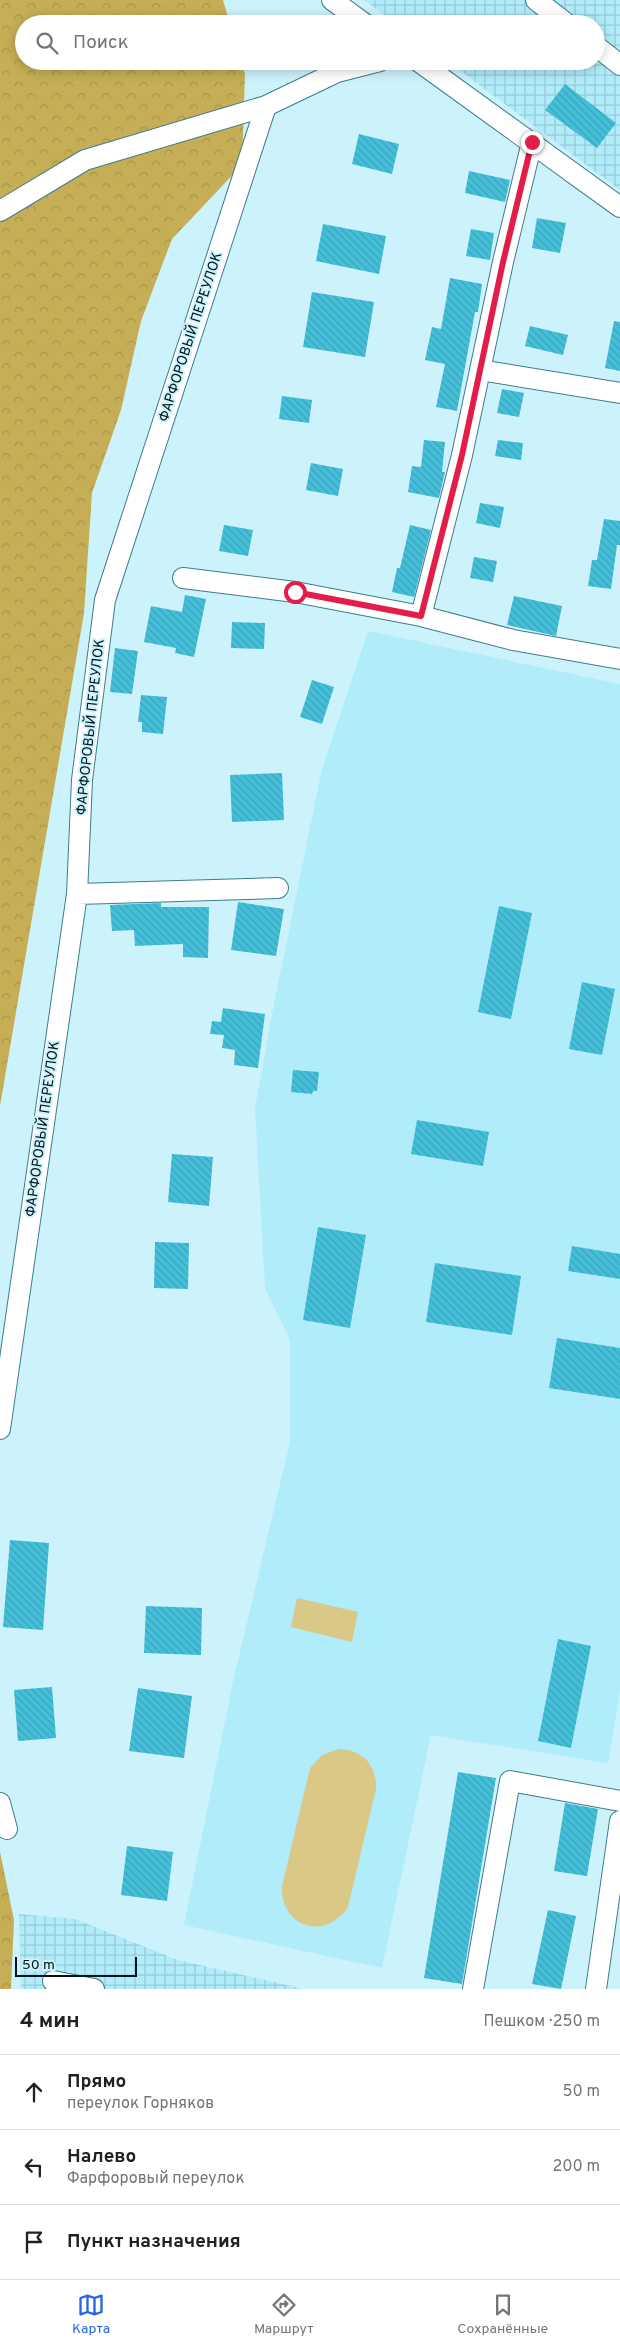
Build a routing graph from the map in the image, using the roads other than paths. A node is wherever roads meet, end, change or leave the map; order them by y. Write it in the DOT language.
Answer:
graph roads {
  1 [pos="332,0"];
  2 [pos="536,0"];
  3 [pos="353,15"];
  4 [pos="556,15"];
  5 [pos="605,53"];
  6 [pos="620,65"];
  7 [pos="345,70"];
  8 [pos="431,70"];
  9 [pos="266,106"];
  10 [pos="532,142"];
  11 [pos="620,207"];
  12 [pos="0,211"];
  13 [pos="480,370"];
  14 [pos="620,393"];
  15 [pos="183,578"];
  16 [pos="421,616"];
  17 [pos="619,653"];
  18 [pos="278,888"];
  19 [pos="77,894"];
  20 [pos="0,1429"];
  21 [pos="620,1801"];
  22 [pos="0,1803"];
  23 [pos="620,1821"];
  24 [pos="7,1829"];
  25 [pos="53,1981"];
  26 [pos="94,1989"];
  27 [pos="473,1989"];
  28 [pos="596,1989"];
  1 -- 3 [label="street"];
  2 -- 4 [label="street"];
  5 -- 6 [label="street"];
  7 -- 9 [label="street"];
  8 -- 10 [label="street"];
  9 -- 12 [label="street"];
  9 -- 19 [label="street, ФАРФОРОВЫЙ ПЕРЕУЛОК"];
  10 -- 11 [label="street"];
  10 -- 13 [label="street"];
  13 -- 14 [label="street"];
  13 -- 16 [label="street"];
  15 -- 16 [label="street"];
  16 -- 17 [label="street"];
  18 -- 19 [label="street"];
  19 -- 20 [label="street, ФАРФОРОВЫЙ ПЕРЕУЛОК"];
  21 -- 27 [label="street"];
  22 -- 24 [label="street"];
  23 -- 28 [label="street"];
  25 -- 26 [label="street"];
}
